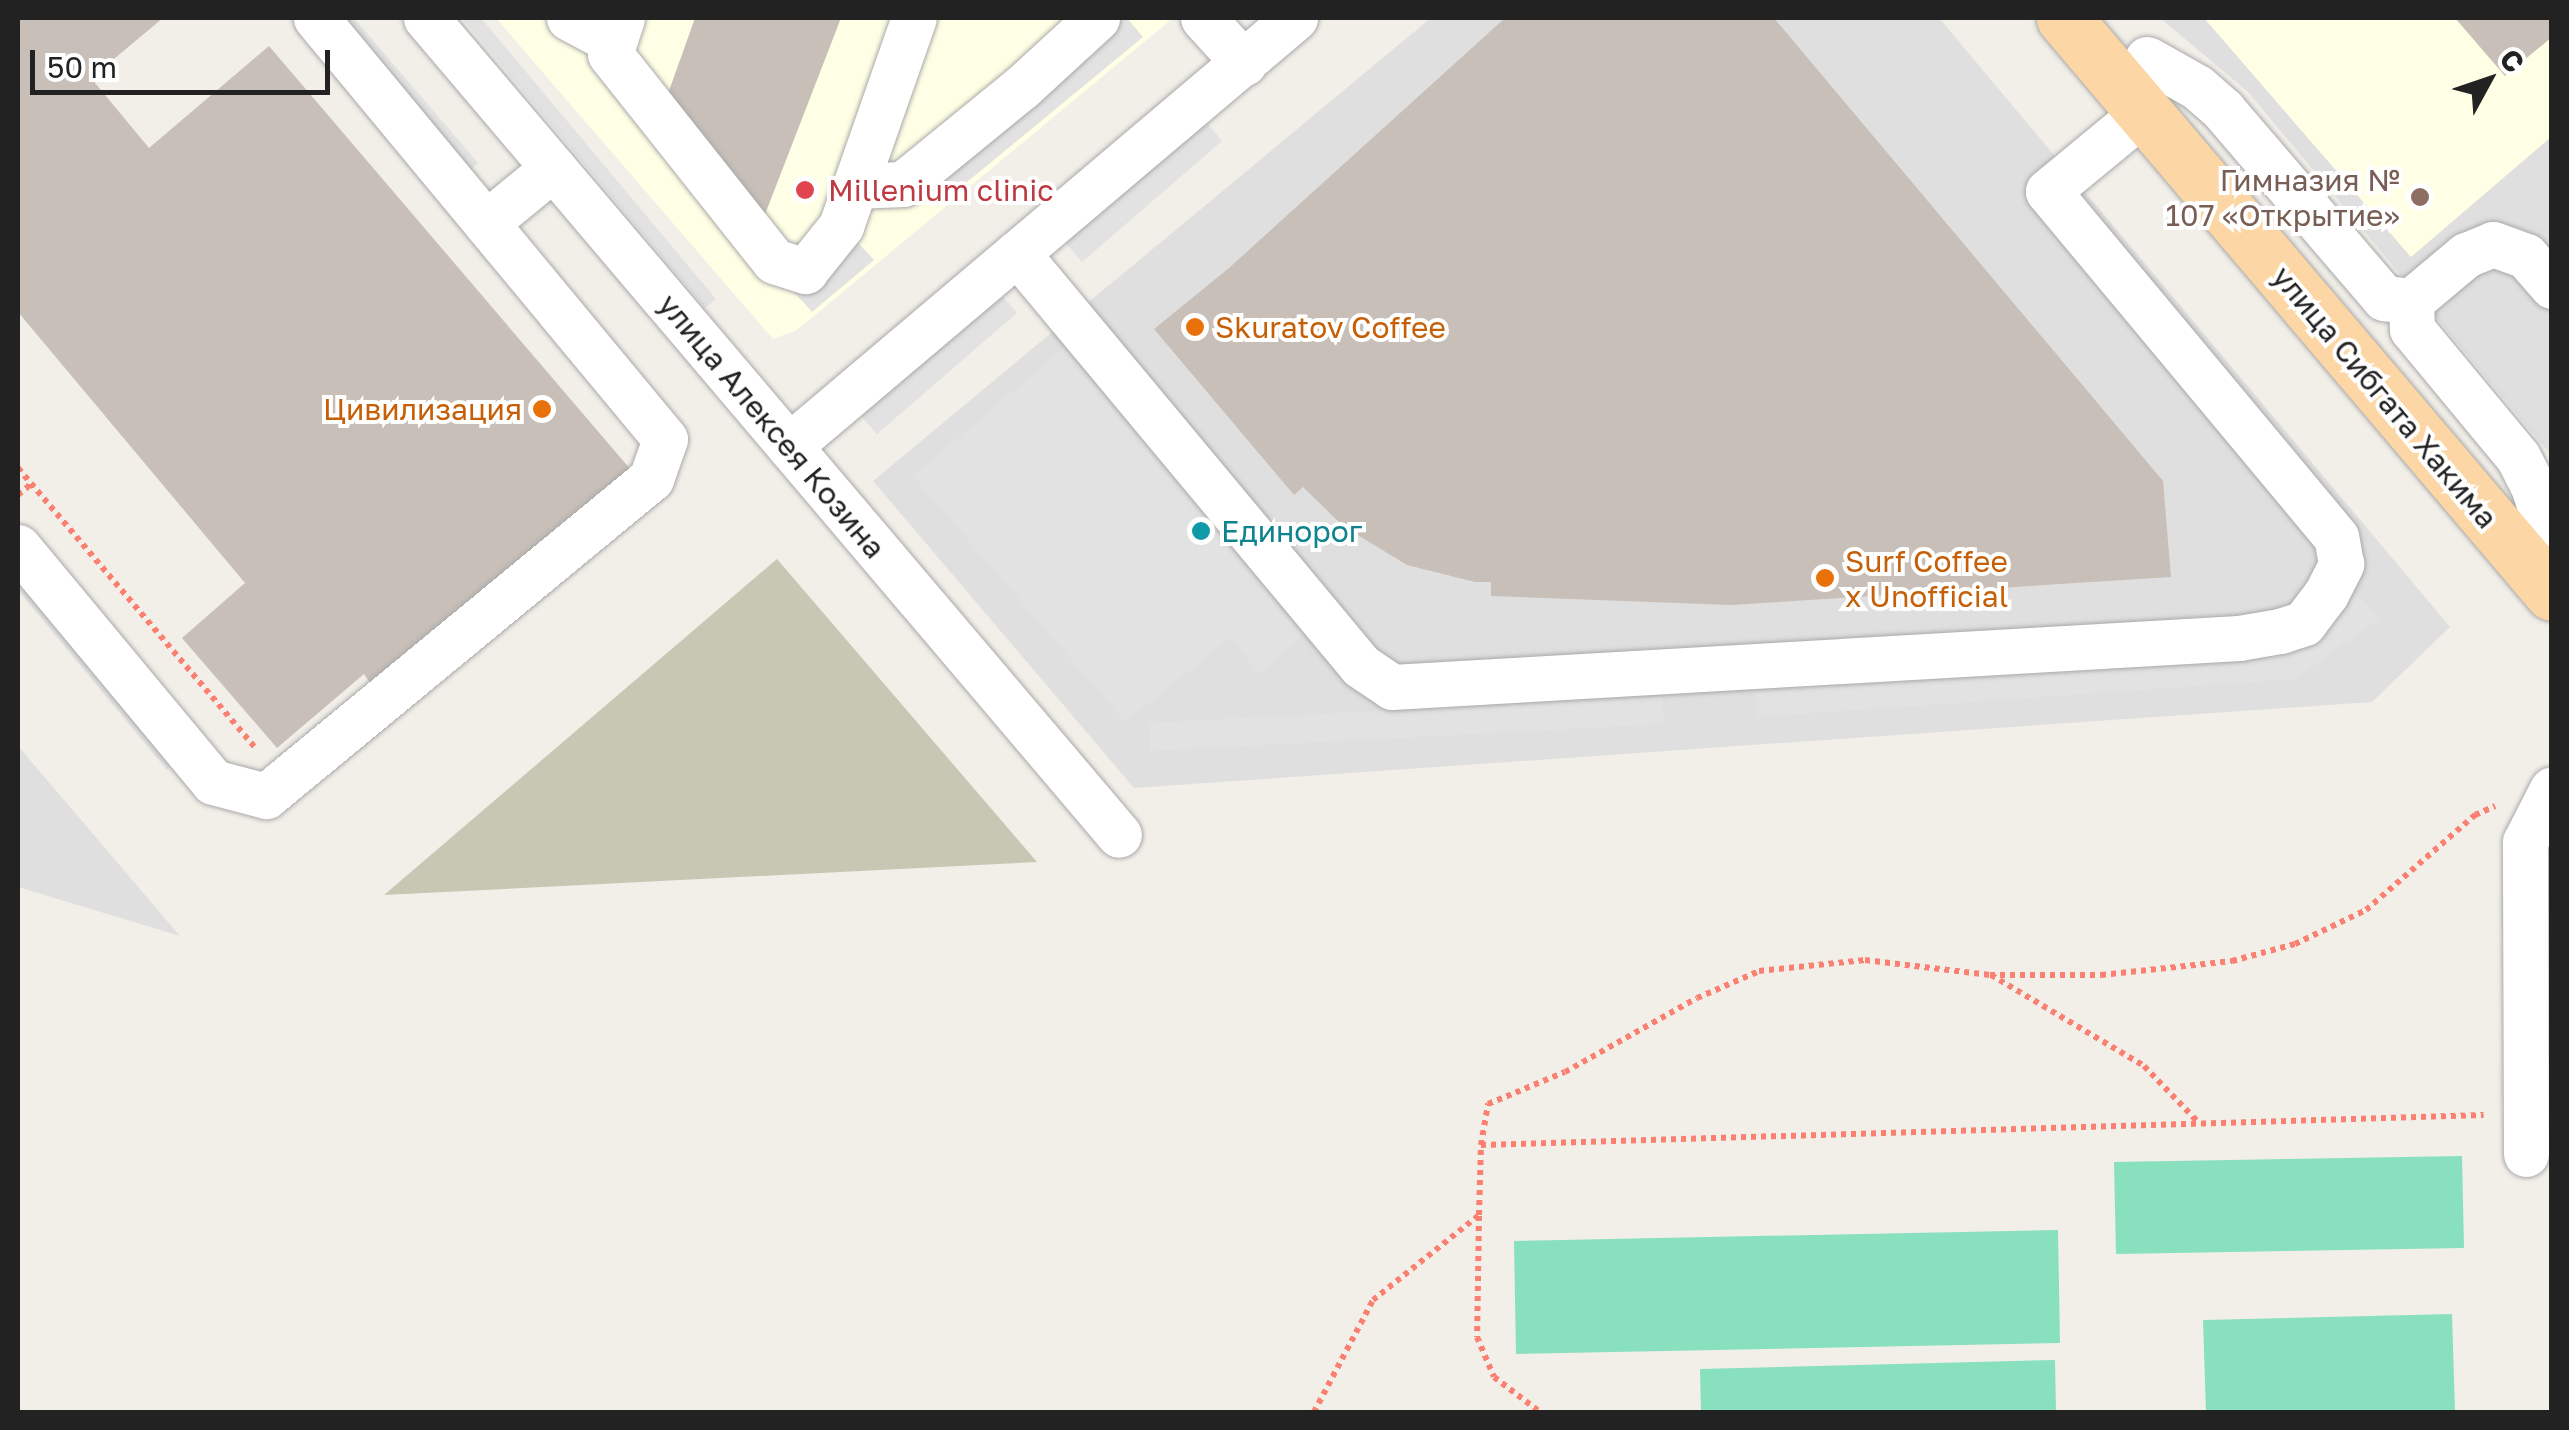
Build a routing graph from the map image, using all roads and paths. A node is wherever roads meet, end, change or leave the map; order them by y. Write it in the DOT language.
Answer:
graph roads {
  1 [pos="316,18"];
  2 [pos="426,18"];
  3 [pos="568,18"];
  4 [pos="914,18"];
  5 [pos="1097,18"];
  6 [pos="1203,18"];
  7 [pos="2064,18"];
  8 [pos="2113,18"];
  9 [pos="1284,21"];
  10 [pos="618,30"];
  11 [pos="1244,62"];
  12 [pos="2146,85"];
  13 [pos="553,168"];
  14 [pos="855,186"];
  15 [pos="486,223"];
  16 [pos="1018,253"];
  17 [pos="2543,259"];
  18 [pos="2411,301"];
  19 [pos="789,446"];
  20 [pos="18,468"];
  21 [pos="31,484"];
  22 [pos="18,495"];
  23 [pos="2550,536"];
  24 [pos="18,547"];
  25 [pos="2552,593"];
  26 [pos="283,781"];
  27 [pos="2552,790"];
  28 [pos="2506,802"];
  29 [pos="1118,835"];
  30 [pos="1990,975"];
  31 [pos="2199,1123"];
  32 [pos="2526,1134"];
  33 [pos="1481,1144"];
  34 [pos="1479,1215"];
  35 [pos="1314,1412"];
  36 [pos="1540,1412"];
  1 -- 15 [label="street"];
  2 -- 13 [label="street, улица Алексея Козина"];
  3 -- 10 [label="street"];
  4 -- 14 [label="street"];
  5 -- 14 [label="street"];
  6 -- 11 [label="street"];
  7 -- 12 [label="main road, улица Сибгата Хакима"];
  8 -- 12 [label="main road, улица Сибгата Хакима"];
  9 -- 11 [label="street"];
  10 -- 14 [label="street"];
  11 -- 16 [label="street"];
  12 -- 16 [label="street"];
  12 -- 18 [label="street"];
  12 -- 23 [label="main road, улица Сибгата Хакима"];
  12 -- 25 [label="main road, улица Сибгата Хакима"];
  13 -- 15 [label="street"];
  13 -- 19 [label="street, улица Алексея Козина"];
  15 -- 26 [label="street"];
  16 -- 19 [label="street"];
  17 -- 18 [label="street"];
  18 -- 23 [label="street"];
  19 -- 29 [label="street, улица Алексея Козина"];
  20 -- 21 [label="path"];
  21 -- 22 [label="path"];
  21 -- 26 [label="path"];
  24 -- 26 [label="street"];
  27 -- 32 [label="street"];
  28 -- 30 [label="path"];
  30 -- 31 [label="path"];
  30 -- 33 [label="path"];
  31 -- 32 [label="path"];
  31 -- 33 [label="path"];
  33 -- 34 [label="path"];
  34 -- 35 [label="path"];
  34 -- 36 [label="path"];
}
